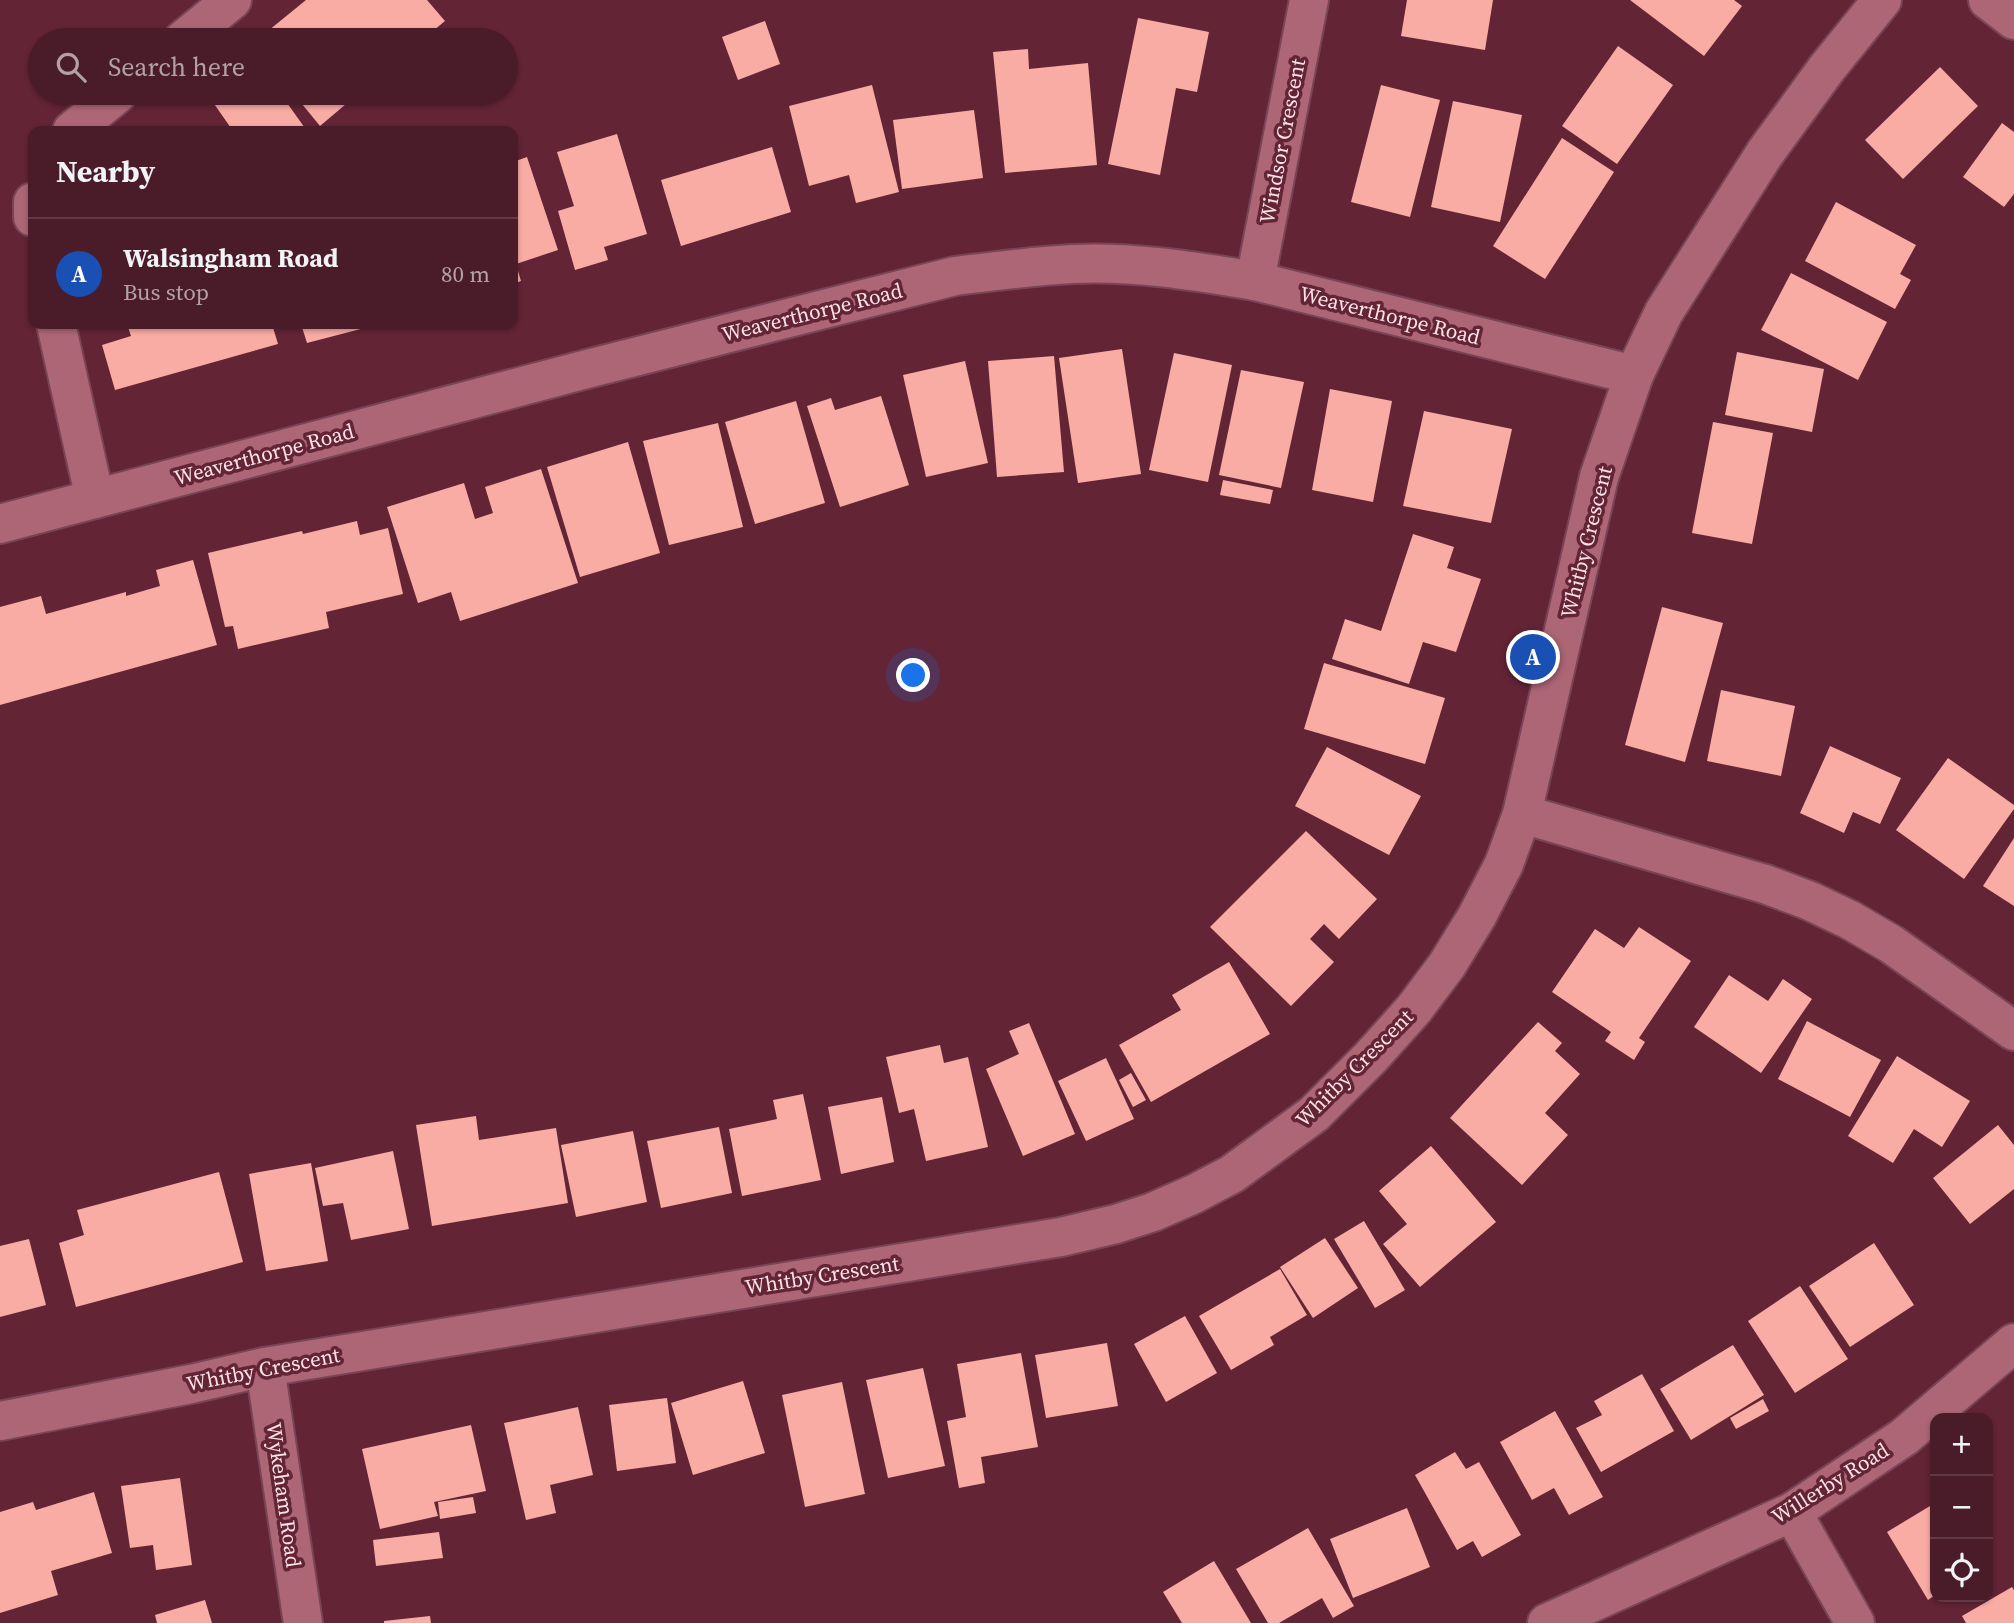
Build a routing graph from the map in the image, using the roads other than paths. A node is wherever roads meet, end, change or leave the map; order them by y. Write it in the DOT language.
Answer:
graph roads {
  1 [pos="232,0"];
  2 [pos="1309,0"];
  3 [pos="1882,0"];
  4 [pos="1988,0"];
  5 [pos="2014,20"];
  6 [pos="198,28"];
  7 [pos="103,105"];
  8 [pos="78,126"];
  9 [pos="1255,282"];
  10 [pos="57,329"];
  11 [pos="1634,375"];
  12 [pos="95,499"];
  13 [pos="0,524"];
  14 [pos="1522,814"];
  15 [pos="2014,1031"];
  16 [pos="2014,1343"];
  17 [pos="265,1367"];
  18 [pos="0,1421"];
  19 [pos="1792,1512"];
  20 [pos="303,1623"];
  21 [pos="1547,1623"];
  22 [pos="1855,1623"];
  1 -- 6 [label="street"];
  2 -- 9 [label="street, Windsor Crescent"];
  3 -- 11 [label="street, Whitby Crescent"];
  4 -- 5 [label="street"];
  7 -- 8 [label="street"];
  9 -- 11 [label="street, Weaverthorpe Road"];
  9 -- 12 [label="street, Weaverthorpe Road"];
  10 -- 12 [label="street"];
  11 -- 14 [label="street, Whitby Crescent"];
  12 -- 13 [label="street, Weaverthorpe Road"];
  14 -- 15 [label="street"];
  14 -- 17 [label="street, Whitby Crescent"];
  16 -- 19 [label="street, Willerby Road"];
  17 -- 18 [label="street, Whitby Crescent"];
  17 -- 20 [label="street, Wykeham Road"];
  19 -- 21 [label="street, Willerby Road"];
  19 -- 22 [label="street"];
}
